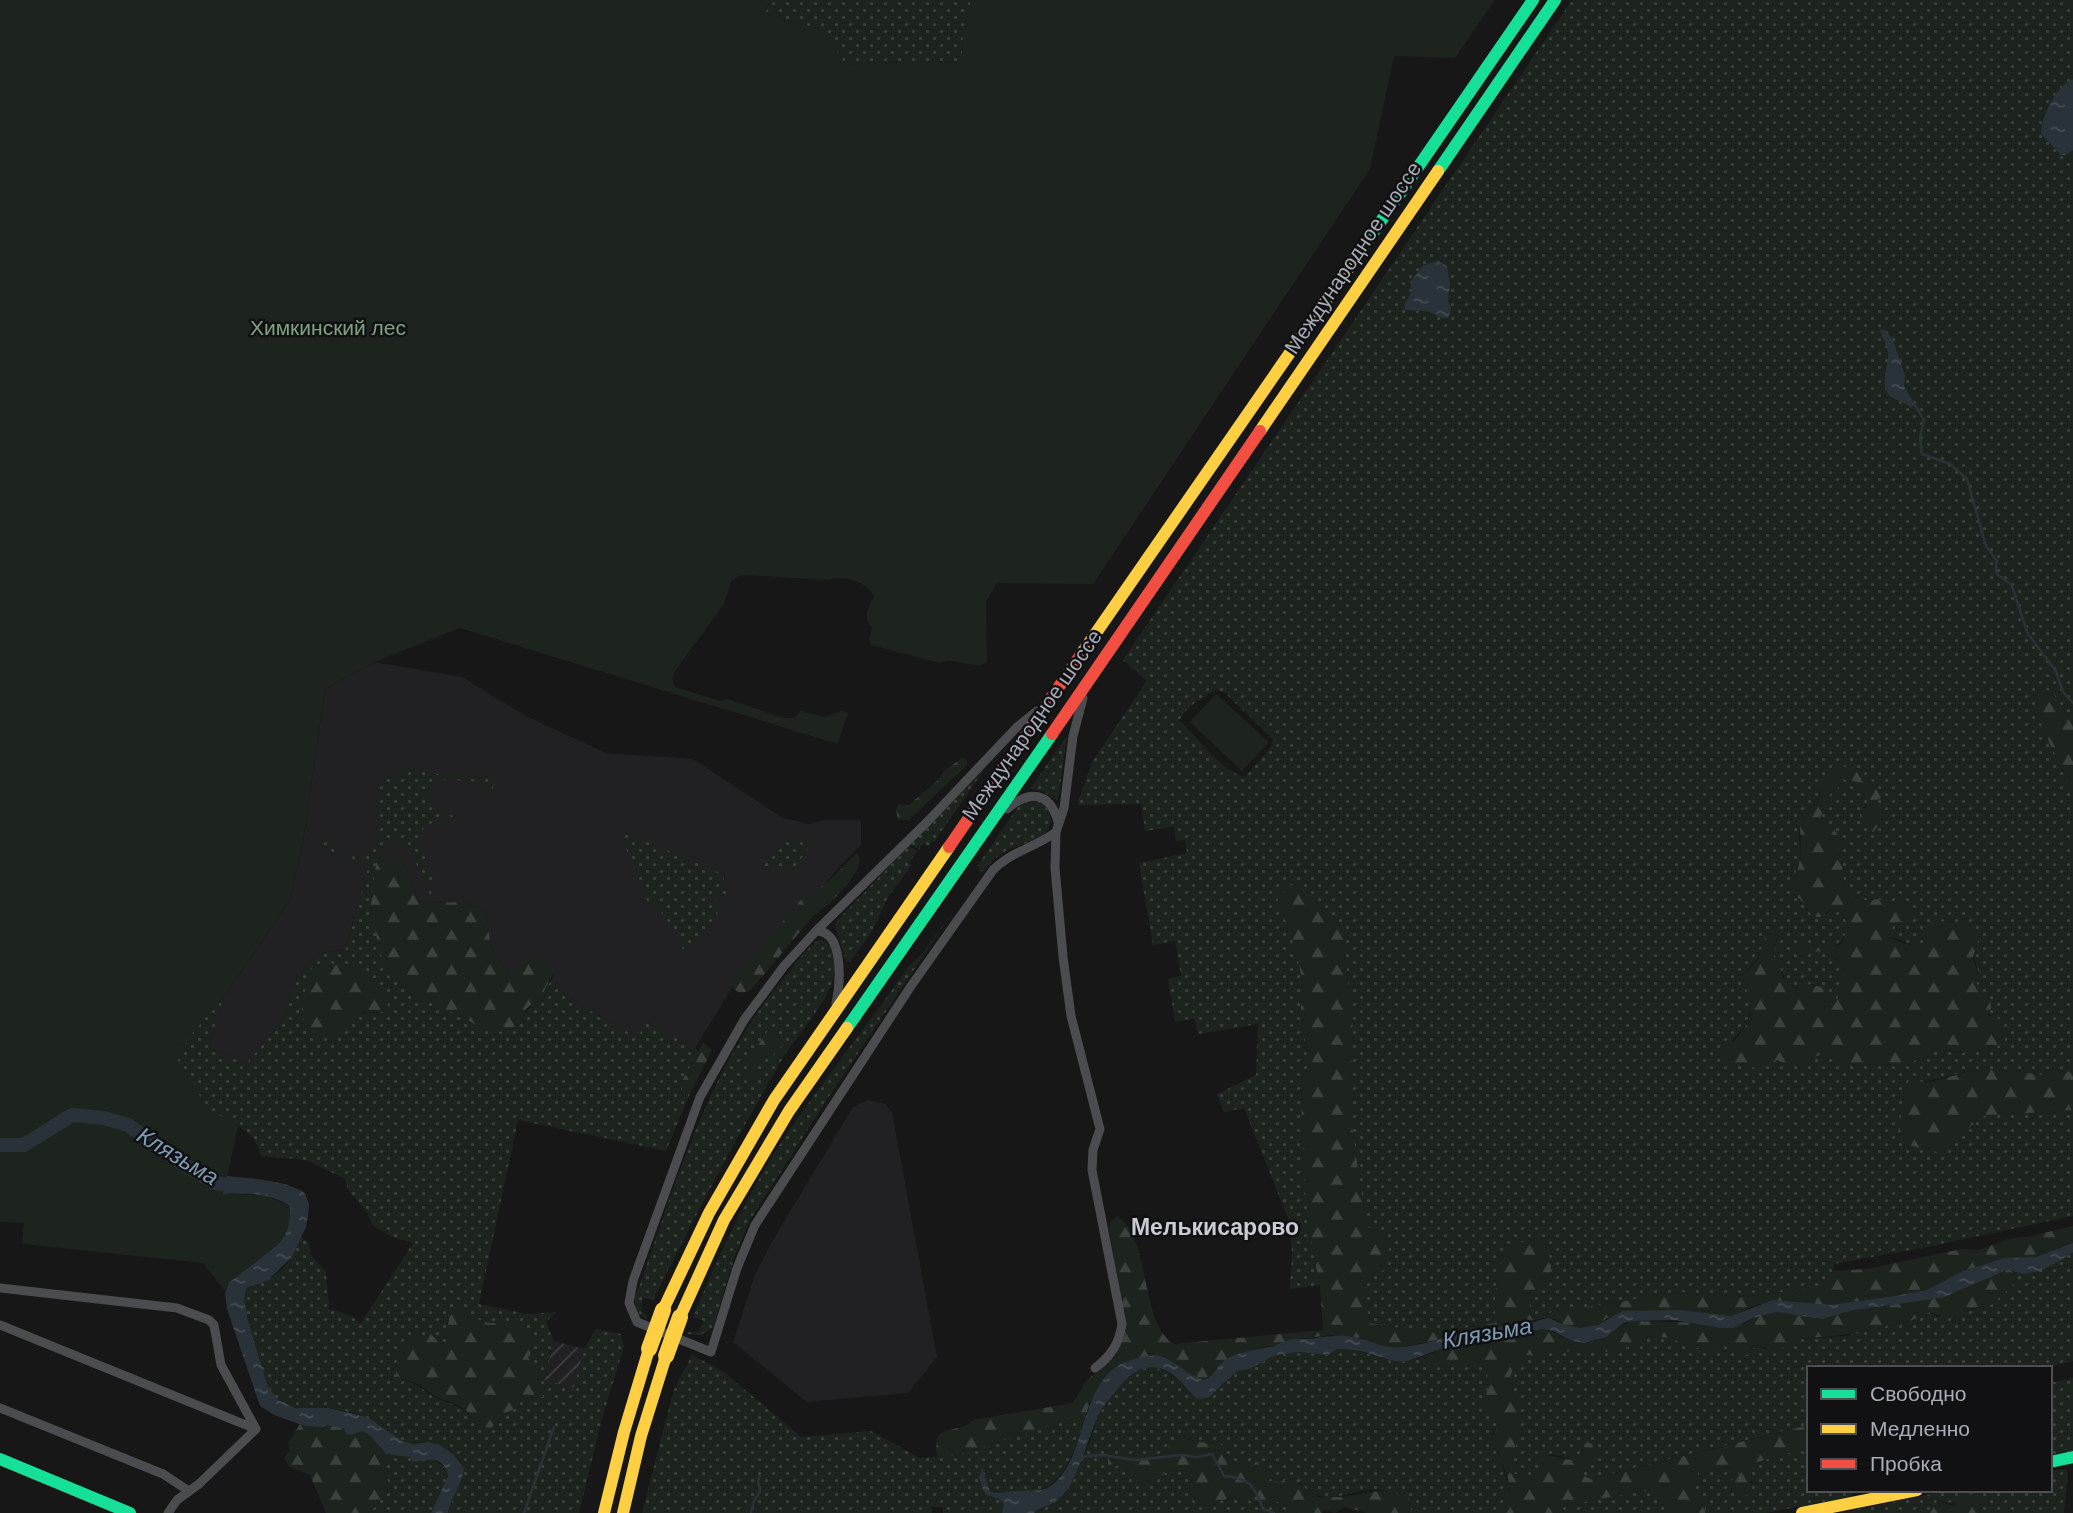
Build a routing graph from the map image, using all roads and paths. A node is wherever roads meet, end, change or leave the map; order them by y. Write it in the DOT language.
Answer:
graph roads {
  1 [pos="1533,0"];
  2 [pos="1555,0"];
  3 [pos="1089,681"];
  4 [pos="1048,704"];
  5 [pos="991,822"];
  6 [pos="1057,828"];
  7 [pos="832,916"];
  8 [pos="816,931"];
  9 [pos="830,935"];
  10 [pos="832,1017"];
  11 [pos="0,1289"];
  12 [pos="0,1325"];
  13 [pos="1095,1368"];
  14 [pos="0,1408"];
  15 [pos="256,1429"];
  16 [pos="2073,1457"];
  17 [pos="0,1459"];
  18 [pos="2052,1462"];
  19 [pos="189,1491"];
  20 [pos="1907,1492"];
  21 [pos="130,1513"];
  22 [pos="168,1513"];
  23 [pos="604,1513"];
  24 [pos="622,1513"];
  25 [pos="1802,1513"];
  1 -- 4 [label="main road, Международное шоссе"];
  2 -- 3 [label="main road, Международное шоссе"];
  3 -- 5 [label="main road, Международное шоссе"];
  3 -- 6 [label="street"];
  4 -- 7 [label="street"];
  4 -- 10 [label="main road, Международное шоссе"];
  5 -- 6 [label="street"];
  5 -- 24 [label="main road, Международное шоссе, bridge"];
  6 -- 8 [label="street"];
  6 -- 13 [label="street"];
  7 -- 8 [label="street"];
  7 -- 9 [label="street"];
  8 -- 9 [label="street"];
  9 -- 10 [label="street"];
  10 -- 23 [label="main road, Международное шоссе, bridge"];
  11 -- 15 [label="street"];
  12 -- 15 [label="street"];
  14 -- 19 [label="street"];
  15 -- 19 [label="street"];
  16 -- 18 [label="main road"];
  17 -- 21 [label="main road"];
  19 -- 22 [label="street"];
  20 -- 25 [label="main road"];
}
